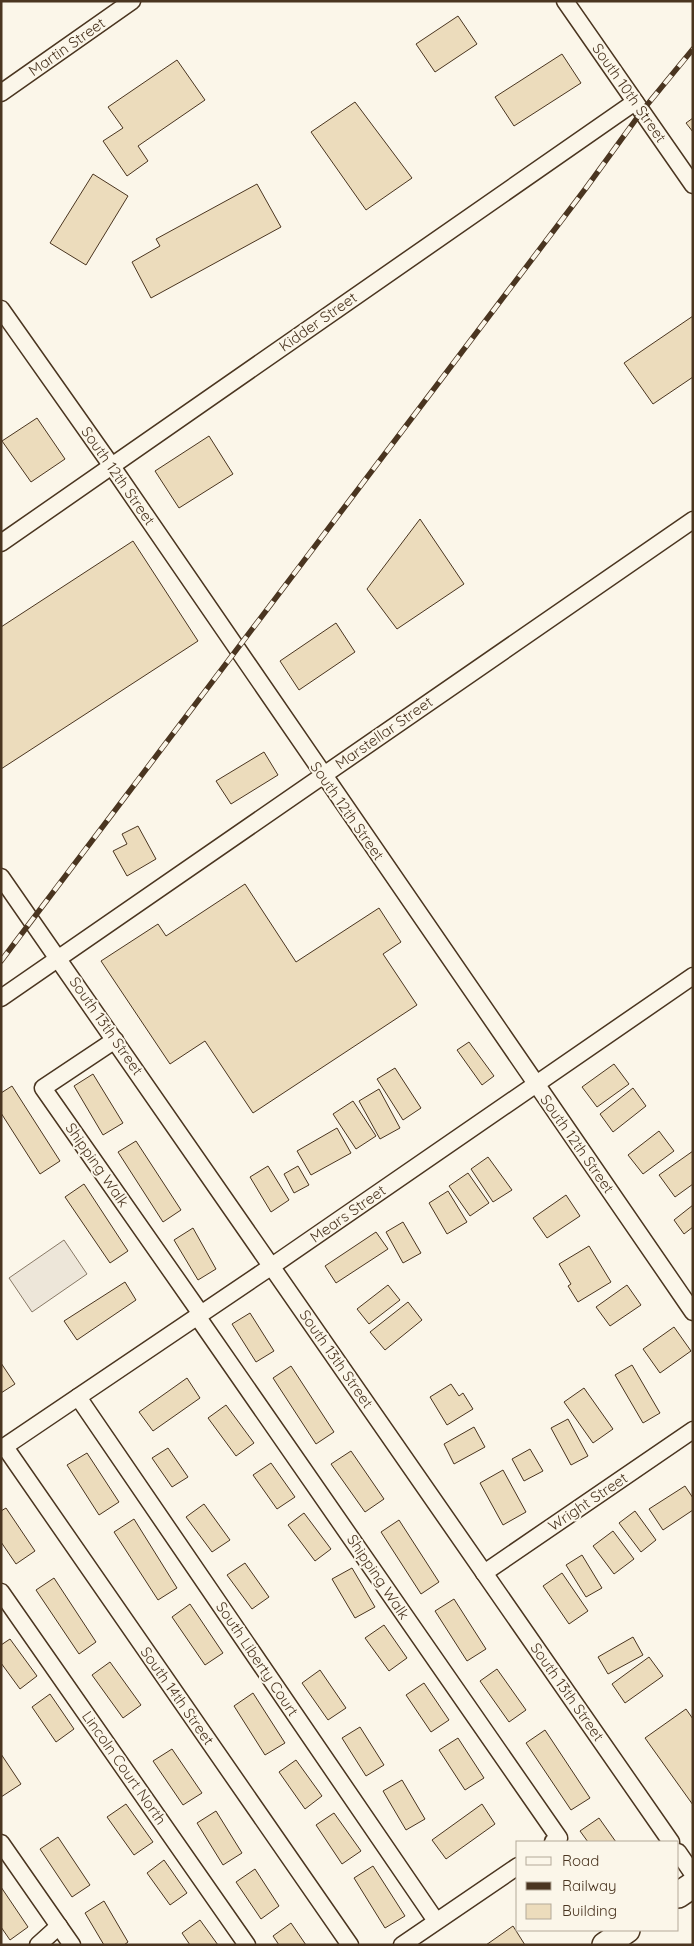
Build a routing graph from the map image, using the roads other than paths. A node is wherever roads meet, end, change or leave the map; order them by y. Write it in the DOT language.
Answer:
graph roads {
  1 [pos="132,1"];
  2 [pos="565,1"];
  3 [pos="1,93"];
  4 [pos="635,102"];
  5 [pos="693,185"];
  6 [pos="1,309"];
  7 [pos="111,465"];
  8 [pos="693,520"];
  9 [pos="1,543"];
  10 [pos="323,775"];
  11 [pos="1,876"];
  12 [pos="58,959"];
  13 [pos="693,976"];
  14 [pos="1,998"];
  15 [pos="115,1040"];
  16 [pos="535,1084"];
  17 [pos="272,1266"];
  18 [pos="693,1312"];
  19 [pos="199,1315"];
  20 [pos="78,1397"];
  21 [pos="693,1430"];
  22 [pos="3,1448"];
  23 [pos="484,1573"];
  24 [pos="1,1592"];
  25 [pos="556,1840"];
  26 [pos="670,1841"];
  27 [pos="1,1843"];
  28 [pos="679,1853"];
  29 [pos="516,1867"];
  30 [pos="693,1874"];
  31 [pos="693,1885"];
  32 [pos="679,1894"];
  33 [pos="436,1921"];
  34 [pos="59,1926"];
  35 [pos="626,1931"];
  36 [pos="38,1945"];
  37 [pos="72,1945"];
  38 [pos="247,1945"];
  39 [pos="350,1945"];
  40 [pos="402,1945"];
  41 [pos="606,1945"];
  1 -- 3 [label="street, Martin Street"];
  2 -- 4 [label="street, South 10th Street"];
  4 -- 5 [label="street, South 10th Street"];
  4 -- 7 [label="street, Kidder Street"];
  6 -- 7 [label="street, South 12th Street"];
  7 -- 9 [label="street, Kidder Street"];
  7 -- 10 [label="street, South 12th Street"];
  8 -- 10 [label="street, Marstellar Street"];
  10 -- 12 [label="street, Marstellar Street"];
  10 -- 16 [label="street, South 12th Street"];
  11 -- 12 [label="street, South 13th Street"];
  12 -- 14 [label="street, Marstellar Street"];
  12 -- 15 [label="street, South 13th Street"];
  13 -- 16 [label="street, Mears Street"];
  15 -- 17 [label="street, South 13th Street"];
  15 -- 19 [label="street, Shipping Walk"];
  16 -- 17 [label="street, Mears Street"];
  16 -- 18 [label="street, South 12th Street"];
  17 -- 19 [label="street, Mears Street"];
  17 -- 23 [label="street, South 13th Street"];
  19 -- 20 [label="street, Mears Street"];
  19 -- 25 [label="street, Shipping Walk"];
  20 -- 22 [label="street, Mears Street"];
  20 -- 33 [label="street, South Liberty Court"];
  21 -- 23 [label="street, Wright Street"];
  22 -- 39 [label="street, South 14th Street"];
  23 -- 26 [label="street, South 13th Street"];
  24 -- 38 [label="street, Lincoln Court North"];
  27 -- 34 [label="street"];
  28 -- 30 [label="street"];
  29 -- 33 [label="street"];
  31 -- 32 [label="main road"];
  33 -- 40 [label="street"];
  34 -- 36 [label="street"];
  34 -- 37 [label="street"];
  35 -- 41 [label="main road"];
}
